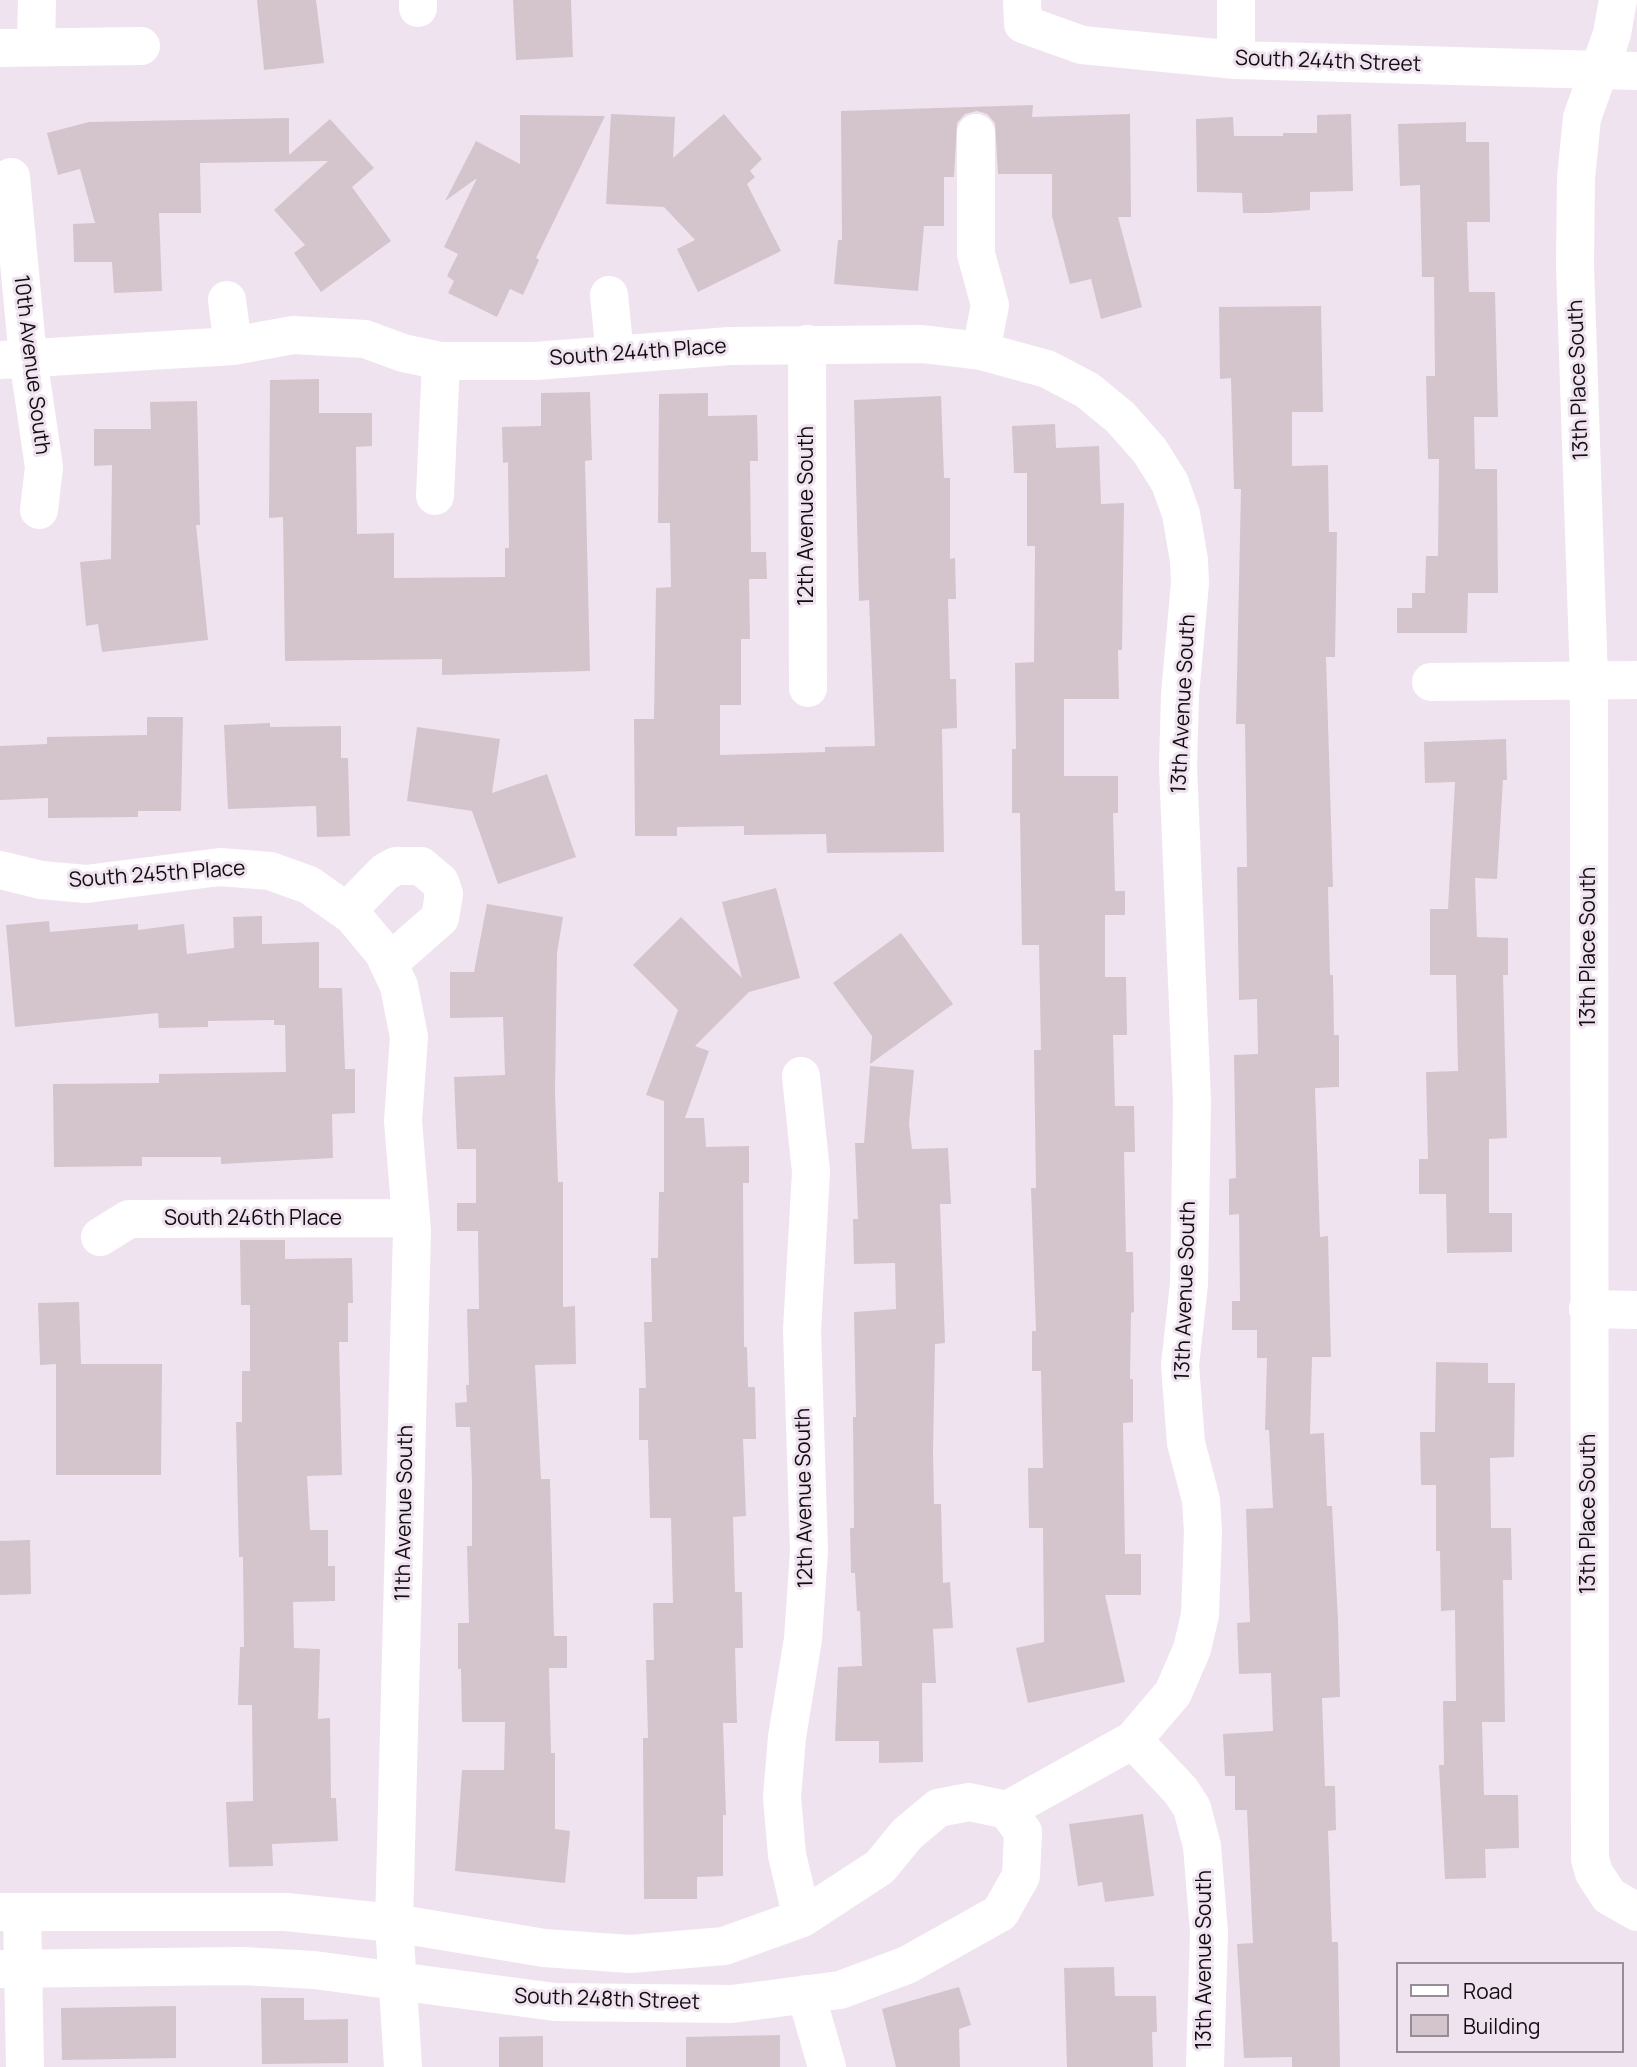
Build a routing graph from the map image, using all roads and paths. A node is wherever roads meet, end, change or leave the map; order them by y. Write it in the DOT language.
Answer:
graph roads {
  1 [pos="37,0"];
  2 [pos="1236,0"];
  3 [pos="1618,0"];
  4 [pos="1023,12"];
  5 [pos="141,46"];
  6 [pos="18,47"];
  7 [pos="1236,60"];
  8 [pos="1619,71"];
  9 [pos="976,133"];
  10 [pos="11,177"];
  11 [pos="609,295"];
  12 [pos="227,300"];
  13 [pos="807,344"];
  14 [pos="233,346"];
  15 [pos="981,351"];
  16 [pos="615,355"];
  17 [pos="14,359"];
  18 [pos="442,361"];
  19 [pos="435,496"];
  20 [pos="39,510"];
  21 [pos="1181,514"];
  22 [pos="1589,680"];
  23 [pos="1637,680"];
  24 [pos="1431,682"];
  25 [pos="808,688"];
  26 [pos="0,870"];
  27 [pos="347,911"];
  28 [pos="382,951"];
  29 [pos="801,1076"];
  30 [pos="411,1218"];
  31 [pos="100,1237"];
  32 [pos="1588,1309"];
  33 [pos="1637,1310"];
  34 [pos="1133,1740"];
  35 [pos="1007,1810"];
  36 [pos="1623,1904"];
  37 [pos="11,1912"];
  38 [pos="802,1918"];
  39 [pos="394,1923"];
  40 [pos="12,1969"];
  41 [pos="399,1982"];
  42 [pos="806,1994"];
  43 [pos="25,2067"];
  44 [pos="403,2067"];
  45 [pos="827,2067"];
  46 [pos="1205,2067"];
  1 -- 6 [label="street"];
  2 -- 7 [label="street"];
  3 -- 8 [label="street, 13th Place South"];
  4 -- 7 [label="street, South 244th Street"];
  5 -- 6 [label="street"];
  7 -- 8 [label="street, South 244th Street"];
  8 -- 22 [label="street, 13th Place South"];
  9 -- 15 [label="street"];
  10 -- 17 [label="street, 10th Avenue South"];
  11 -- 16 [label="street"];
  12 -- 14 [label="street"];
  13 -- 15 [label="street, South 244th Place"];
  13 -- 16 [label="street, South 244th Place"];
  13 -- 25 [label="street, 12th Avenue South"];
  14 -- 17 [label="street, South 244th Place"];
  14 -- 18 [label="street, South 244th Place"];
  15 -- 21 [label="street, South 244th Place"];
  16 -- 18 [label="street, South 244th Place"];
  17 -- 20 [label="street, 10th Avenue South"];
  18 -- 19 [label="street"];
  21 -- 34 [label="street, 13th Avenue South"];
  22 -- 23 [label="street"];
  22 -- 24 [label="street"];
  22 -- 32 [label="street, 13th Place South"];
  26 -- 27 [label="street, South 245th Place"];
  27 -- 28 [label="street, South 245th Place"];
  27 -- 28 [label="street"];
  28 -- 30 [label="street, 11th Avenue South"];
  29 -- 38 [label="street, 12th Avenue South"];
  30 -- 31 [label="street, South 246th Place"];
  30 -- 39 [label="street, 11th Avenue South"];
  32 -- 33 [label="street"];
  32 -- 36 [label="street, 13th Place South"];
  34 -- 35 [label="street"];
  34 -- 46 [label="street, 13th Avenue South"];
  35 -- 38 [label="street"];
  35 -- 42 [label="street, South 248th Street"];
  37 -- 39 [label="street"];
  37 -- 40 [label="street"];
  38 -- 39 [label="street"];
  39 -- 41 [label="street, 11th Avenue South"];
  40 -- 41 [label="street, South 248th Street"];
  40 -- 43 [label="street"];
  41 -- 42 [label="street, South 248th Street"];
  41 -- 44 [label="street, 11th Avenue South"];
  42 -- 45 [label="street"];
}
